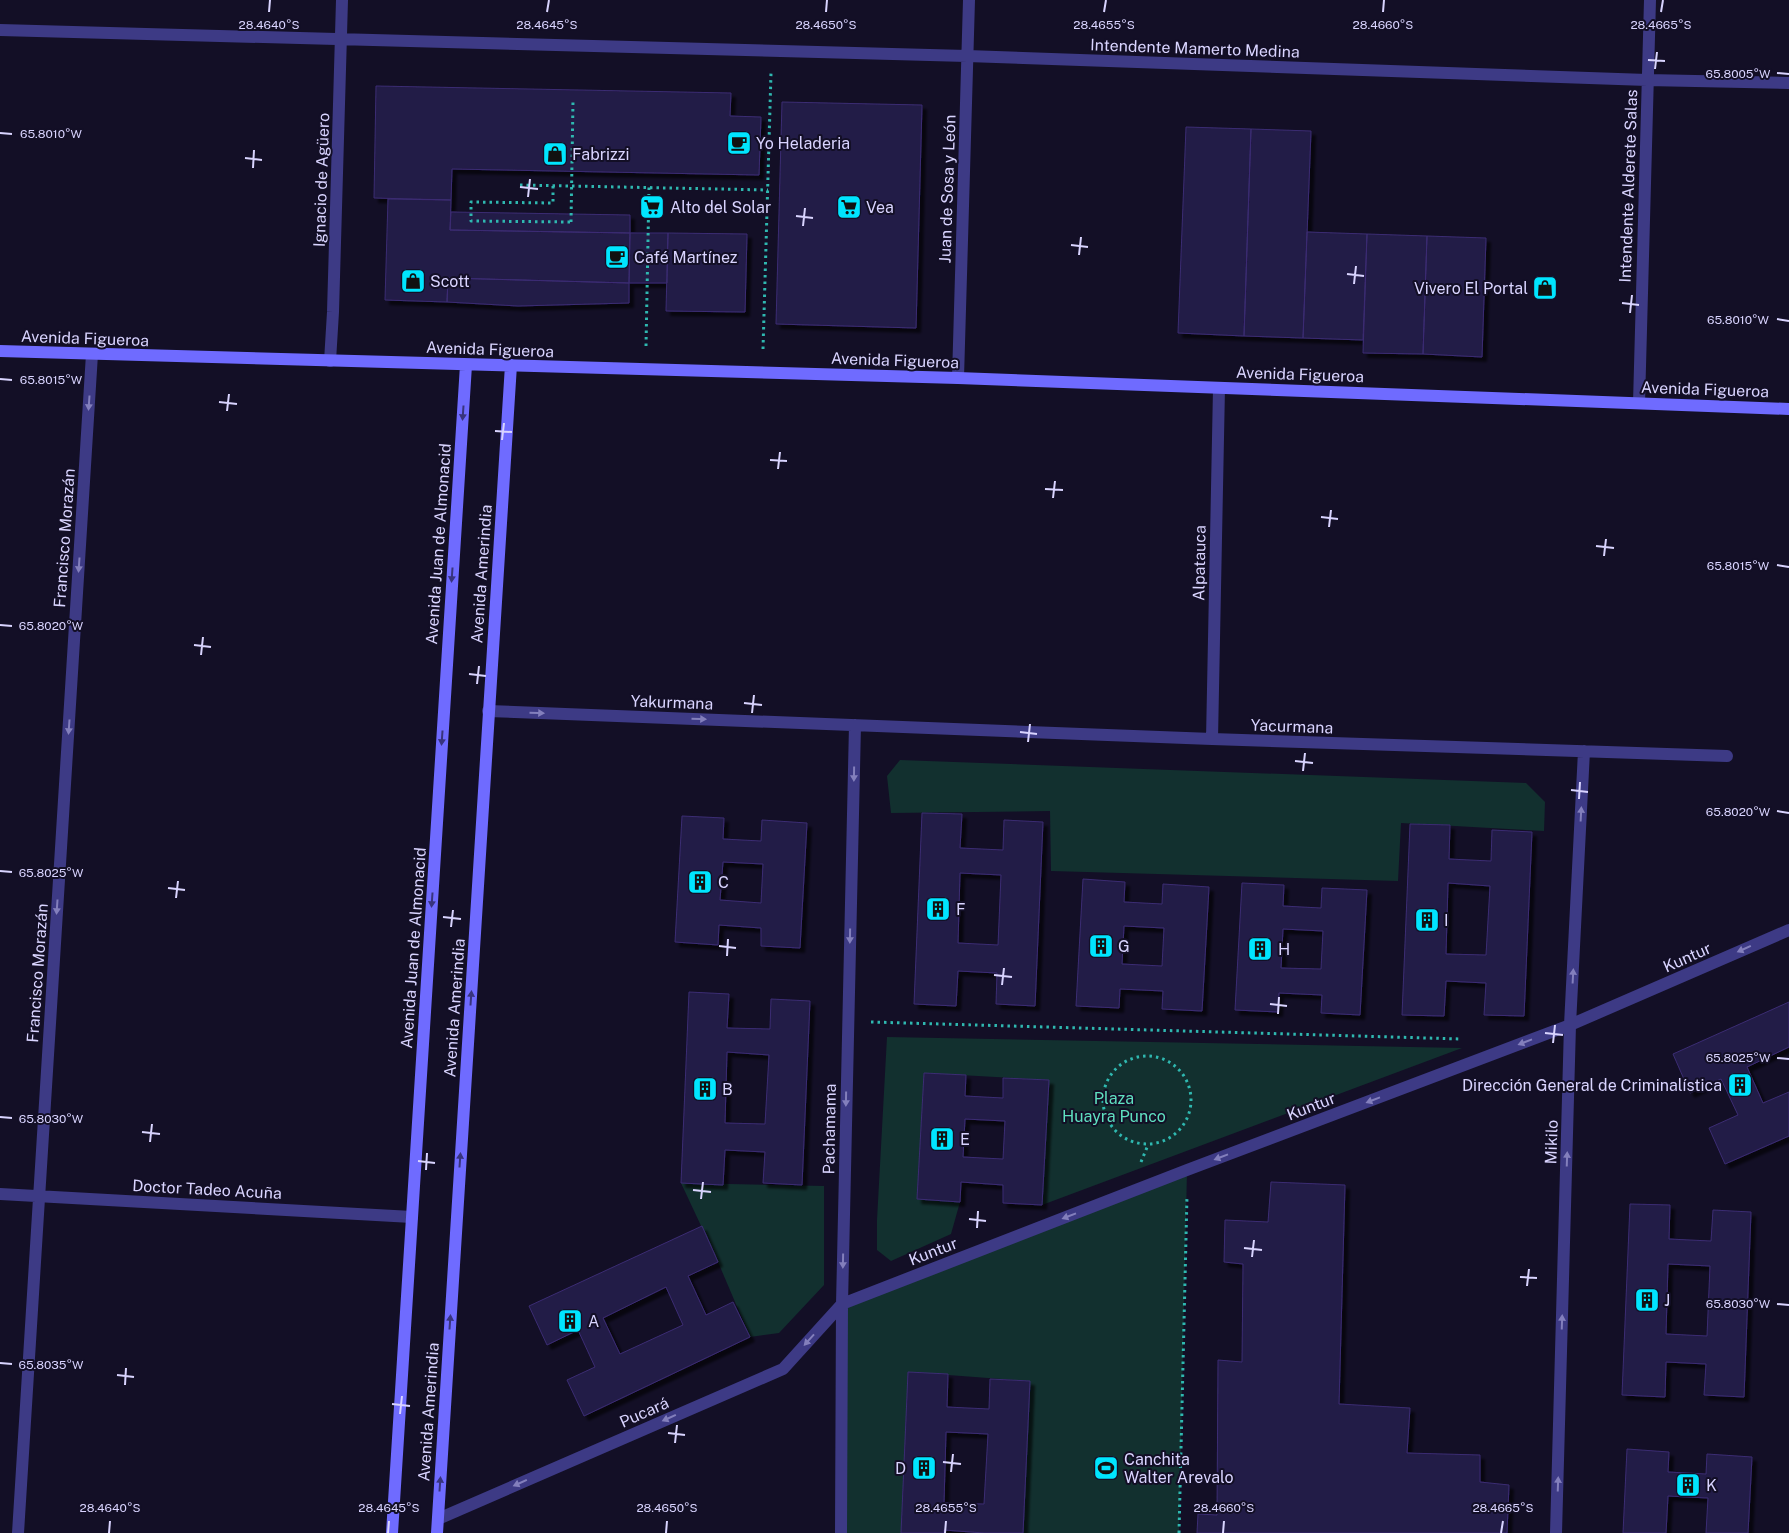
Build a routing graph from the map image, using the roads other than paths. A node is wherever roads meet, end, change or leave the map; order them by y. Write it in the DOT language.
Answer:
graph roads {
  1 [pos="342,0"];
  2 [pos="969,0"];
  3 [pos="1650,0"];
  4 [pos="0,30"];
  5 [pos="341,40"];
  6 [pos="967,56"];
  7 [pos="1648,80"];
  8 [pos="1789,83"];
  9 [pos="0,351"];
  10 [pos="92,354"];
  11 [pos="330,361"];
  12 [pos="466,365"];
  13 [pos="511,365"];
  14 [pos="958,378"];
  15 [pos="1219,388"];
  16 [pos="1639,403"];
  17 [pos="1789,409"];
  18 [pos="488,711"];
  19 [pos="855,725"];
  20 [pos="1212,739"];
  21 [pos="1584,751"];
  22 [pos="1727,756"];
  23 [pos="1789,930"];
  24 [pos="1570,1025"];
  25 [pos="0,1194"];
  26 [pos="39,1196"];
  27 [pos="412,1217"];
  28 [pos="842,1304"];
  29 [pos="438,1519"];
  30 [pos="18,1533"];
  31 [pos="392,1533"];
  32 [pos="437,1533"];
  33 [pos="841,1533"];
  34 [pos="1556,1533"];
  1 -- 5 [label="street, Ignacio de Agüero"];
  2 -- 6 [label="street, Juan de Sosa y León"];
  3 -- 7 [label="street, Intendente Alderete Salas"];
  4 -- 5 [label="street, Intendente Mamerto Medina"];
  5 -- 6 [label="street, Intendente Mamerto Medina"];
  5 -- 11 [label="street, Ignacio de Agüero"];
  6 -- 7 [label="street, Intendente Mamerto Medina"];
  6 -- 14 [label="street, Juan de Sosa y León"];
  7 -- 8 [label="street, Intendente Mamerto Medina"];
  7 -- 16 [label="street, Intendente Alderete Salas"];
  9 -- 10 [label="street, Avenida Figueroa"];
  10 -- 11 [label="street, Avenida Figueroa"];
  10 -- 26 [label="street, Francisco Morazán, one-way"];
  11 -- 12 [label="street, Avenida Figueroa"];
  12 -- 13 [label="street, Avenida Figueroa"];
  12 -- 27 [label="street, Avenida Juan de Almonacid, one-way"];
  13 -- 14 [label="street, Avenida Figueroa"];
  13 -- 18 [label="street, Avenida Amerindia"];
  14 -- 15 [label="street, Avenida Figueroa"];
  15 -- 16 [label="street, Avenida Figueroa"];
  15 -- 20 [label="street, Alpatauca"];
  16 -- 17 [label="street, Avenida Figueroa"];
  18 -- 19 [label="street, Yakurmana, one-way"];
  29 -- 18 [label="street, Avenida Amerindia, one-way"];
  19 -- 20 [label="street, Yacurmana"];
  19 -- 28 [label="street, Pachamama, one-way"];
  20 -- 21 [label="street, Yacurmana"];
  21 -- 22 [label="street, Yacurmana"];
  24 -- 21 [label="street, Mikilo, one-way"];
  23 -- 24 [label="street, Kuntur, one-way"];
  24 -- 28 [label="street, Kuntur, one-way"];
  34 -- 24 [label="street, Mikilo, one-way"];
  25 -- 26 [label="street, Doctor Tadeo Acuña"];
  26 -- 27 [label="street, Doctor Tadeo Acuña"];
  26 -- 30 [label="street, Francisco Morazán"];
  27 -- 31 [label="street, Avenida Juan de Almonacid"];
  28 -- 29 [label="street, Pucará, one-way"];
  28 -- 33 [label="street, Pachamama"];
  29 -- 32 [label="street, Avenida Amerindia"];
}
